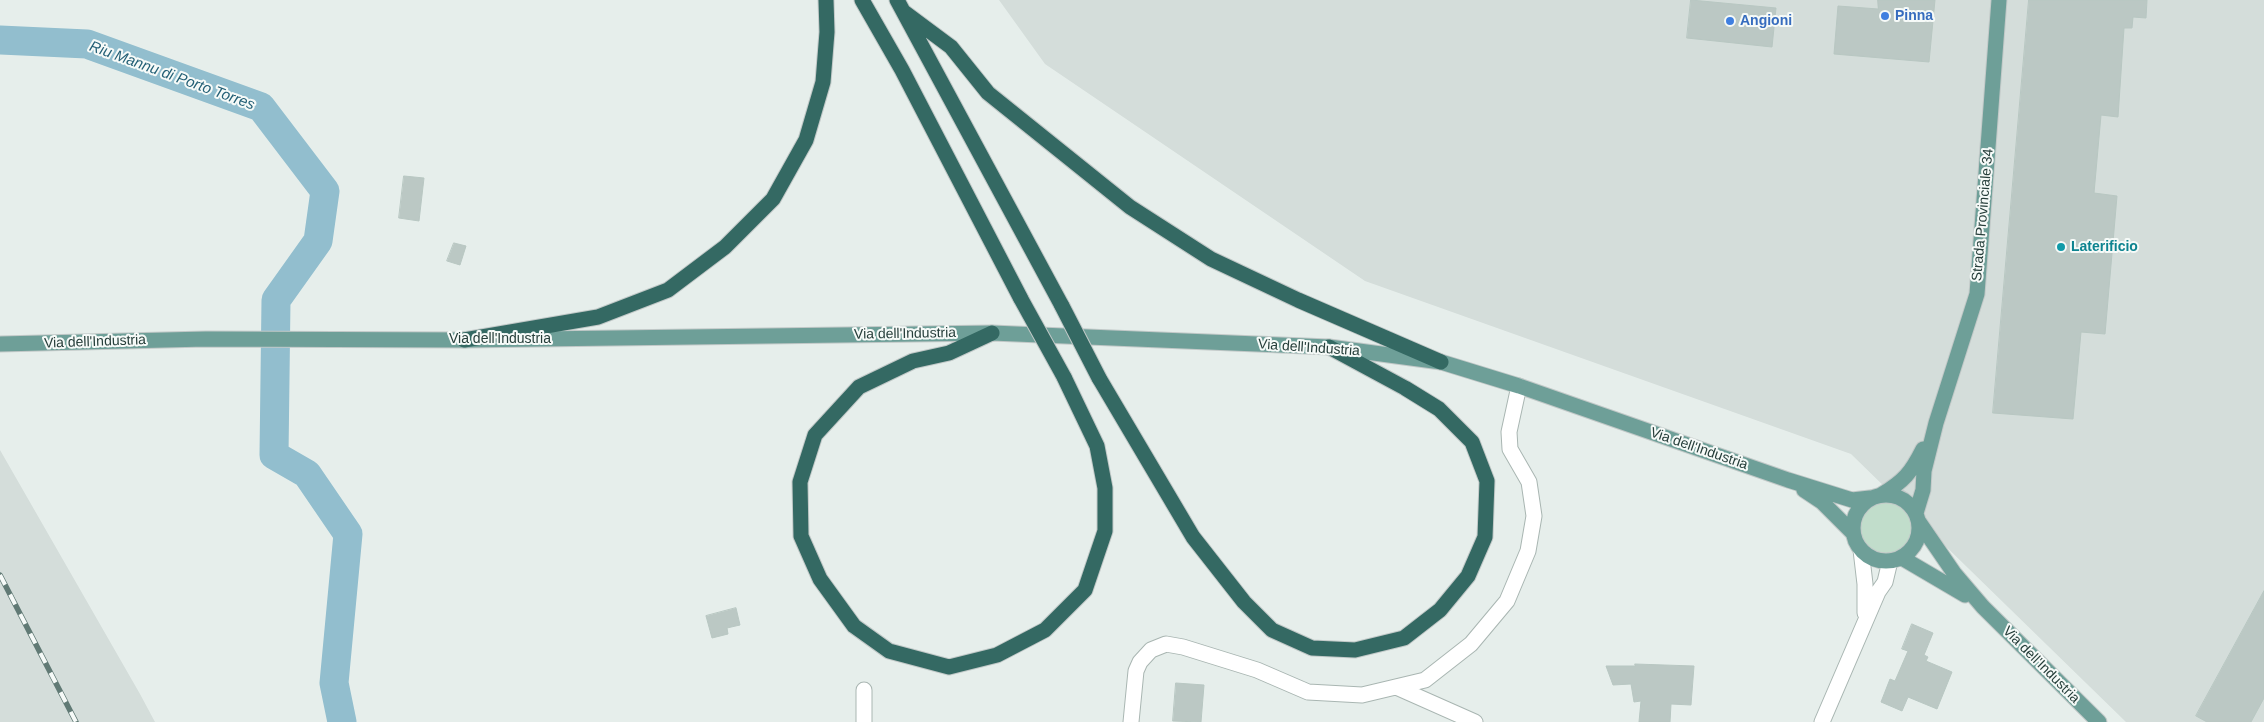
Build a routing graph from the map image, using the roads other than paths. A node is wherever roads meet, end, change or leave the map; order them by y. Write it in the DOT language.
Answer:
graph roads {
  1 [pos="826,0"];
  2 [pos="862,0"];
  3 [pos="1999,0"];
  4 [pos="900,6"];
  5 [pos="992,333"];
  6 [pos="464,340"];
  7 [pos="0,344"];
  8 [pos="1329,347"];
  9 [pos="1441,362"];
  10 [pos="1519,386"];
  11 [pos="1936,423"];
  12 [pos="1788,480"];
  13 [pos="1876,497"];
  14 [pos="1918,517"];
  15 [pos="1853,534"];
  16 [pos="1861,550"];
  17 [pos="1896,560"];
  18 [pos="1983,607"];
  19 [pos="1862,629"];
  20 [pos="1396,687"];
  21 [pos="864,690"];
  22 [pos="864,722"];
  23 [pos="1132,722"];
  24 [pos="1474,722"];
  25 [pos="1822,722"];
  26 [pos="2099,722"];
  1 -- 6 [label="highway"];
  2 -- 5 [label="highway, bridge"];
  3 -- 11 [label="main road, Strada Provinciale 34"];
  4 -- 8 [label="highway, bridge"];
  4 -- 9 [label="highway"];
  5 -- 6 [label="main road, Via dell'Industria"];
  5 -- 8 [label="main road, Via dell'Industria"];
  6 -- 7 [label="main road, Via dell'Industria"];
  8 -- 9 [label="main road, Via dell'Industria"];
  9 -- 10 [label="main road, Via dell'Industria"];
  10 -- 12 [label="main road, Via dell'Industria"];
  10 -- 20 [label="street"];
  11 -- 13 [label="main road"];
  11 -- 14 [label="main road"];
  12 -- 13 [label="main road, Via dell'Industria"];
  12 -- 15 [label="main road, Via dell'Industria"];
  13 -- 14 [label="main road"];
  13 -- 15 [label="main road"];
  14 -- 17 [label="main road"];
  14 -- 18 [label="main road, Via dell'Industria"];
  15 -- 16 [label="main road"];
  16 -- 17 [label="main road"];
  16 -- 19 [label="street"];
  17 -- 18 [label="main road, Via dell'Industria"];
  17 -- 19 [label="street"];
  18 -- 26 [label="main road, Via dell'Industria"];
  19 -- 25 [label="street"];
  20 -- 23 [label="street"];
  20 -- 24 [label="street"];
  21 -- 22 [label="street"];
}
